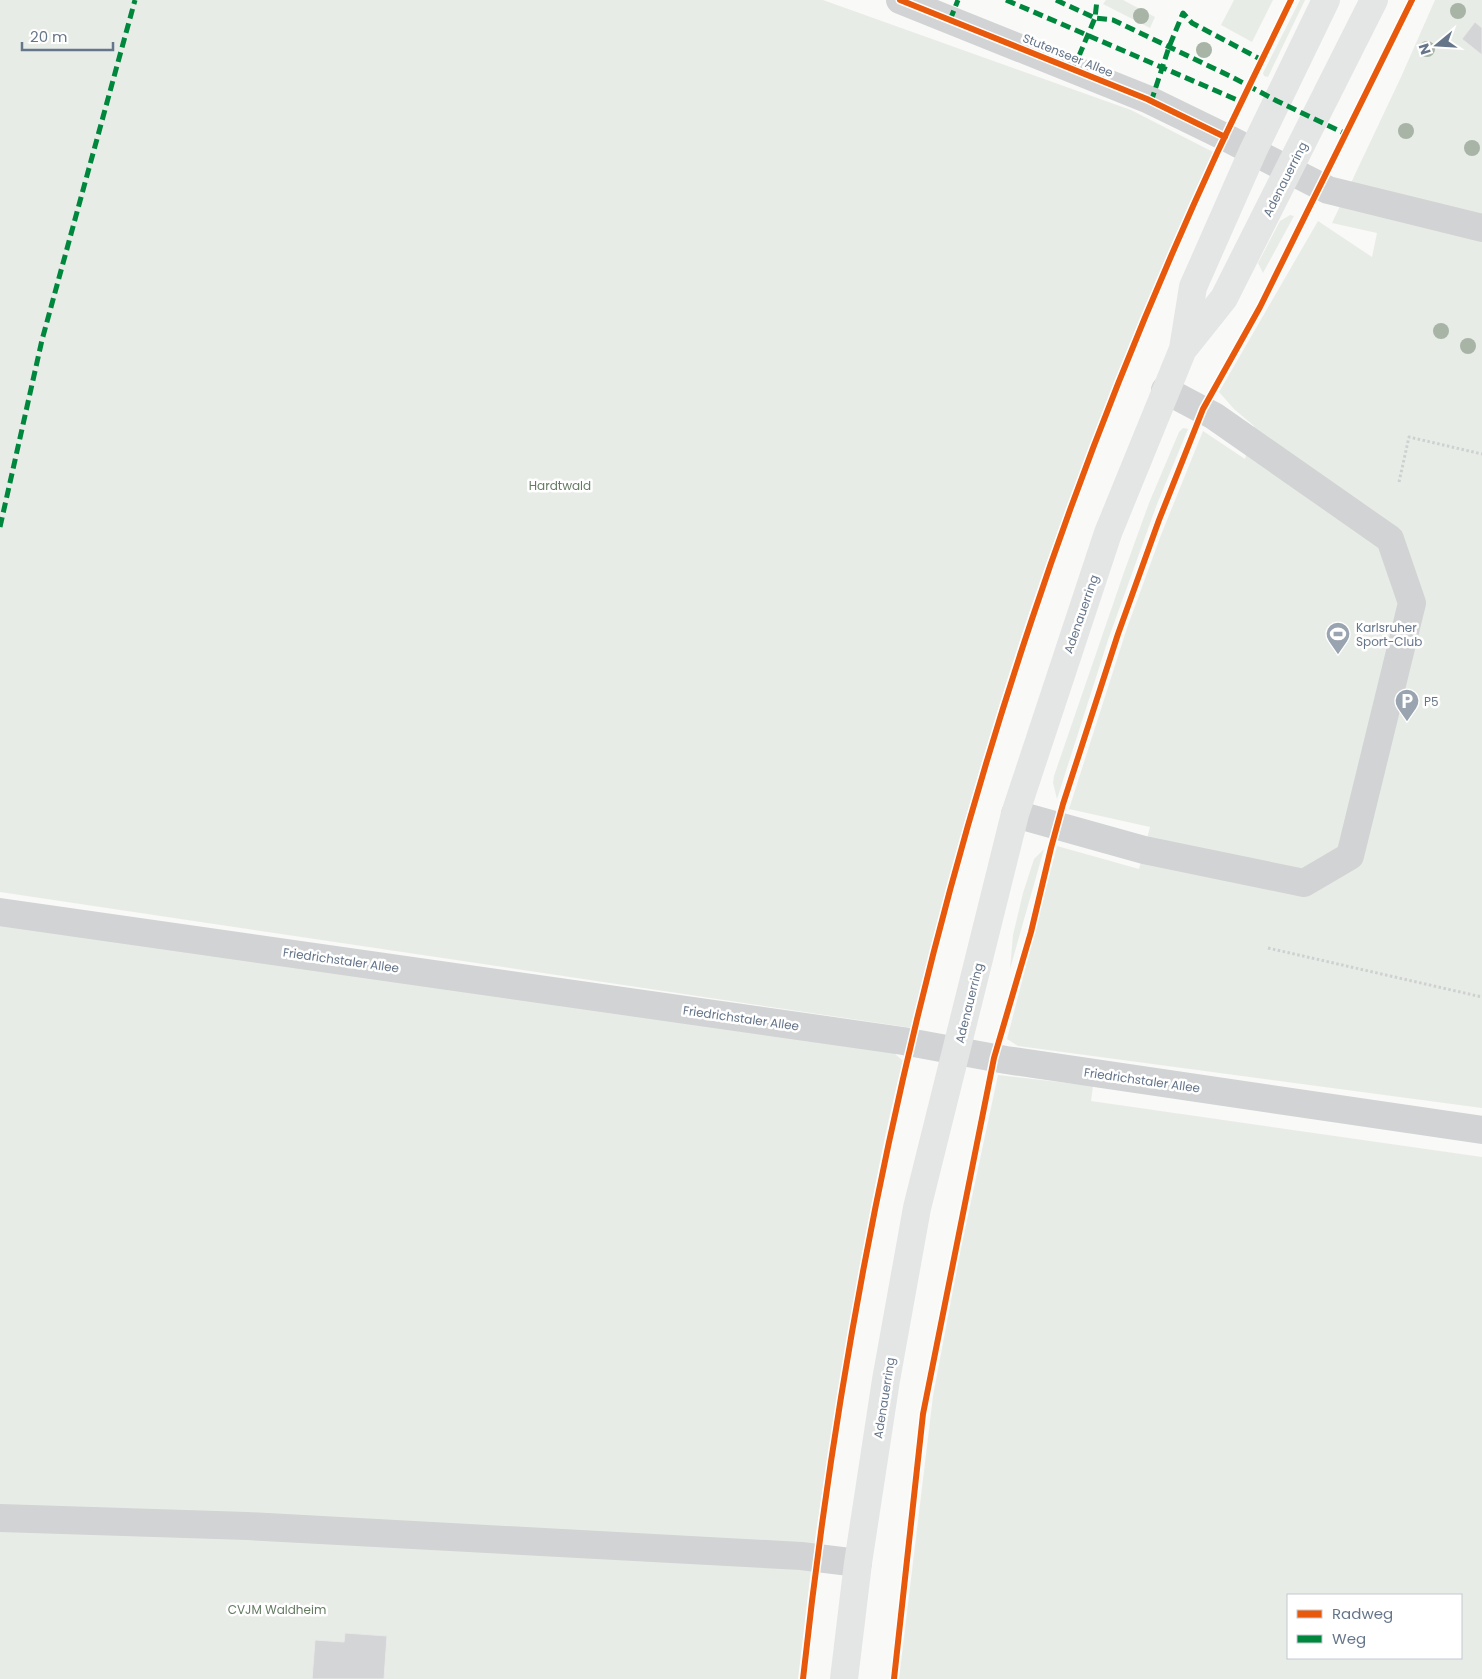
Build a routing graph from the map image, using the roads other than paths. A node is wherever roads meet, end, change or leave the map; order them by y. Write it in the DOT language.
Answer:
graph roads {
  1 [pos="900,0"];
  2 [pos="1326,0"];
  3 [pos="1374,0"];
  4 [pos="1253,151"];
  5 [pos="1289,170"];
  6 [pos="1482,228"];
  7 [pos="1183,349"];
  8 [pos="1165,390"];
  9 [pos="1015,814"];
  10 [pos="0,912"];
  11 [pos="957,1051"];
  12 [pos="1482,1130"];
  13 [pos="0,1518"];
  14 [pos="858,1563"];
  15 [pos="844,1679"];
  1 -- 4 [label="lane, Stutenseer Allee"];
  2 -- 4 [label="main road, Adenauerring"];
  3 -- 5 [label="main road, Adenauerring"];
  4 -- 5 [label="lane, Stutenseer Allee"];
  4 -- 7 [label="main road, Adenauerring"];
  5 -- 6 [label="lane, Stutenseer Allee"];
  5 -- 7 [label="main road, Adenauerring"];
  7 -- 8 [label="main road, Adenauerring"];
  8 -- 9 [label="main road, Adenauerring"];
  8 -- 9 [label="lane"];
  9 -- 11 [label="main road, Adenauerring"];
  10 -- 11 [label="lane, Friedrichstaler Allee"];
  11 -- 12 [label="lane, Friedrichstaler Allee"];
  11 -- 14 [label="main road, Adenauerring"];
  13 -- 14 [label="lane"];
  14 -- 15 [label="main road, Adenauerring"];
}
